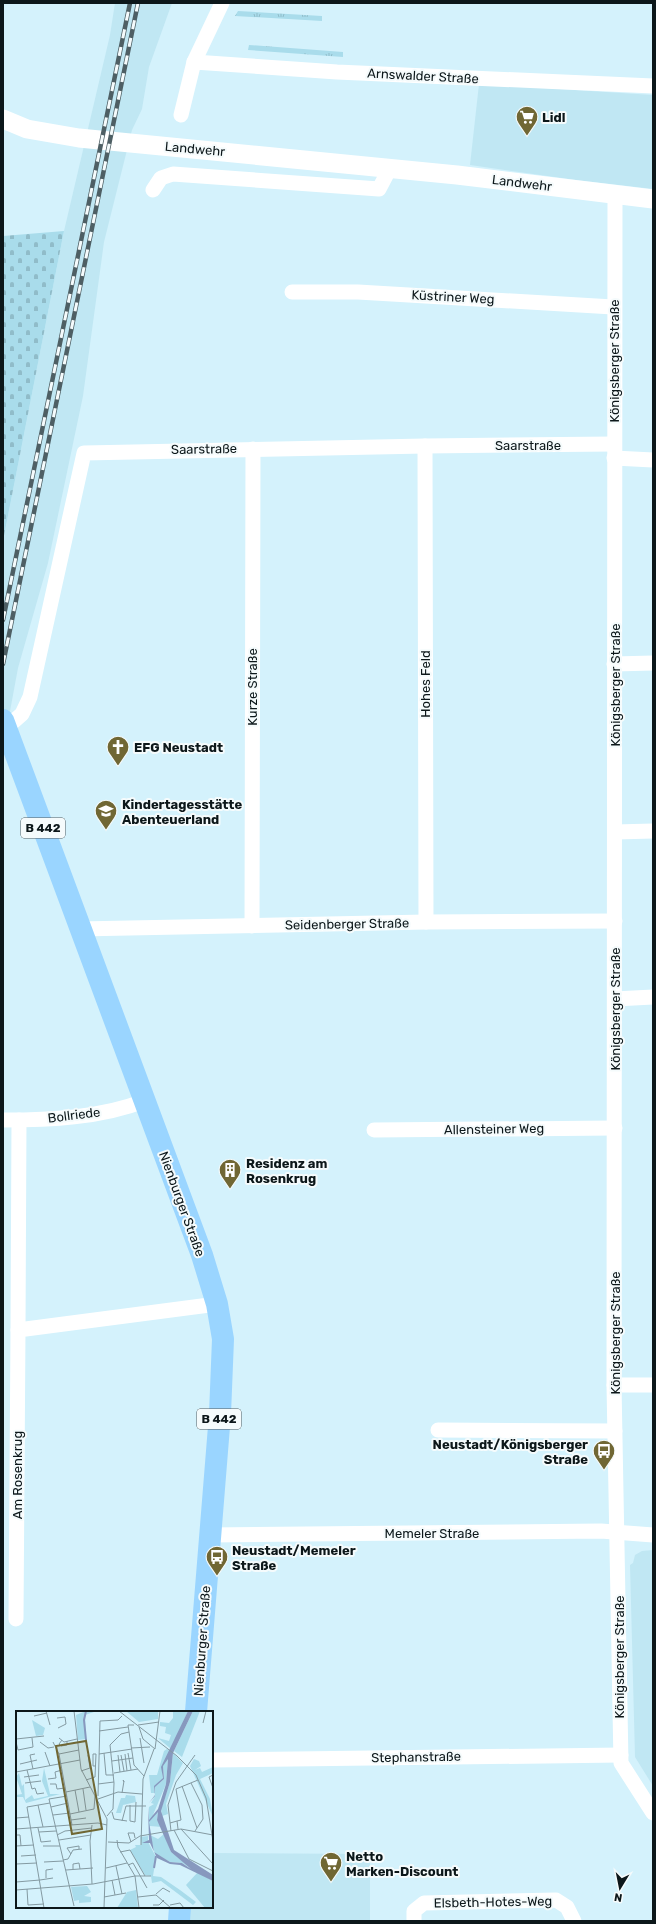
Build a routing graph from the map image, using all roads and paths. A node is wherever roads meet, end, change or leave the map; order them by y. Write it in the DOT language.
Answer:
graph roads {
  1 [pos="222,3"];
  2 [pos="194,62"];
  3 [pos="653,86"];
  4 [pos="181,115"];
  5 [pos="3,119"];
  6 [pos="390,168"];
  7 [pos="153,190"];
  8 [pos="615,195"];
  9 [pos="653,199"];
  10 [pos="292,292"];
  11 [pos="613,307"];
  12 [pos="425,446"];
  13 [pos="253,449"];
  14 [pos="614,451"];
  15 [pos="653,460"];
  16 [pos="653,663"];
  17 [pos="614,664"];
  18 [pos="4,724"];
  19 [pos="653,831"];
  20 [pos="615,832"];
  21 [pos="615,921"];
  22 [pos="426,922"];
  23 [pos="252,926"];
  24 [pos="79,929"];
  25 [pos="653,998"];
  26 [pos="615,999"];
  27 [pos="144,1101"];
  28 [pos="3,1120"];
  29 [pos="19,1120"];
  30 [pos="615,1128"];
  31 [pos="374,1130"];
  32 [pos="217,1304"];
  33 [pos="18,1330"];
  34 [pos="614,1385"];
  35 [pos="653,1385"];
  36 [pos="438,1430"];
  37 [pos="615,1431"];
  38 [pos="210,1534"];
  39 [pos="618,1534"];
  40 [pos="653,1535"];
  41 [pos="16,1619"];
  42 [pos="196,1711"];
  43 [pos="620,1755"];
  44 [pos="213,1760"];
  45 [pos="653,1813"];
  46 [pos="180,1908"];
  47 [pos="179,1921"];
  48 [pos="414,1921"];
  49 [pos="574,1921"];
  1 -- 2 [label="street"];
  2 -- 3 [label="street, Arnswalder Straße"];
  2 -- 4 [label="street"];
  5 -- 6 [label="street, Landwehr"];
  6 -- 7 [label="street, Landwehr"];
  6 -- 8 [label="street, Landwehr"];
  8 -- 9 [label="street, Landwehr"];
  8 -- 11 [label="street, Königsberger Straße"];
  10 -- 11 [label="street, Küstriner Weg"];
  11 -- 14 [label="street, Königsberger Straße"];
  12 -- 13 [label="street, Saarstraße"];
  12 -- 14 [label="street, Saarstraße"];
  12 -- 22 [label="street, Hohes Feld"];
  13 -- 18 [label="street, Saarstraße"];
  13 -- 23 [label="street, Kurze Straße"];
  14 -- 15 [label="street, Saarstraße"];
  14 -- 17 [label="street, Königsberger Straße"];
  16 -- 17 [label="street"];
  17 -- 20 [label="street, Königsberger Straße"];
  18 -- 24 [label="main road, Nienburger Straße / B 442"];
  19 -- 20 [label="street"];
  20 -- 21 [label="street, Königsberger Straße"];
  21 -- 22 [label="street, Seidenberger Straße"];
  21 -- 26 [label="street, Königsberger Straße"];
  22 -- 23 [label="street, Seidenberger Straße"];
  23 -- 24 [label="street, Seidenberger Straße"];
  24 -- 27 [label="main road, Nienburger Straße / B 442"];
  25 -- 26 [label="street"];
  26 -- 30 [label="street, Königsberger Straße"];
  27 -- 29 [label="street, Bollriede"];
  27 -- 32 [label="main road, Nienburger Straße / B 442"];
  28 -- 29 [label="street, Bollriede"];
  29 -- 33 [label="street, Am Rosenkrug"];
  30 -- 31 [label="street, Allensteiner Weg"];
  30 -- 34 [label="street, Königsberger Straße"];
  32 -- 33 [label="street"];
  32 -- 38 [label="main road, Nienburger Straße / B 442"];
  33 -- 41 [label="street, Am Rosenkrug"];
  34 -- 35 [label="street"];
  34 -- 37 [label="street, Königsberger Straße"];
  36 -- 37 [label="street"];
  37 -- 39 [label="street, Königsberger Straße"];
  38 -- 39 [label="street, Memeler Straße"];
  38 -- 42 [label="main road, Nienburger Straße / B 442"];
  39 -- 40 [label="street, Memeler Straße"];
  39 -- 43 [label="street, Königsberger Straße"];
  43 -- 44 [label="street, Stephanstraße"];
  43 -- 45 [label="street, Königsberger Straße"];
  46 -- 47 [label="main road"];
  48 -- 49 [label="street, Elsbeth-Hotes-Weg"];
}
